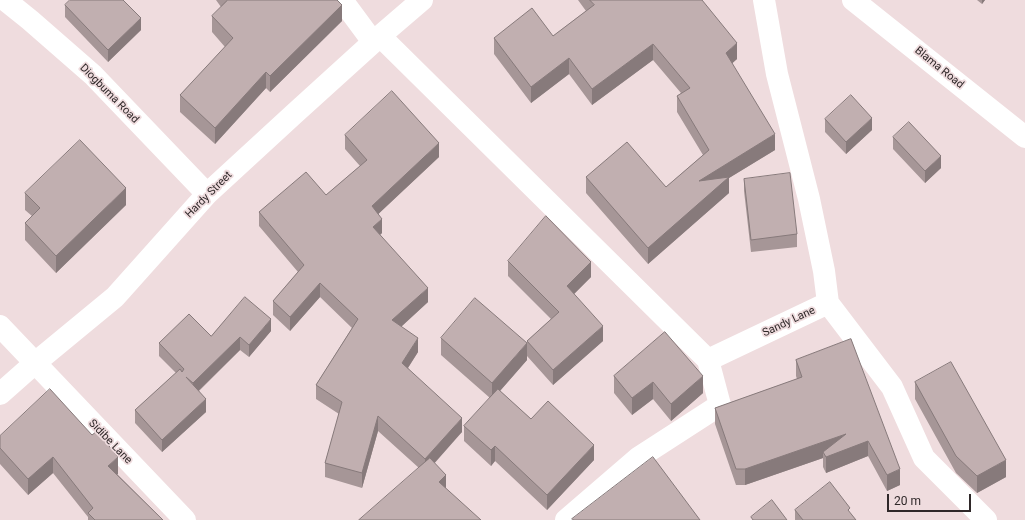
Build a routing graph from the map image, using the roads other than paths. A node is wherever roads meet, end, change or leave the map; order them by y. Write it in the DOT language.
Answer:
graph roads {
  1 [pos="5,0"];
  2 [pos="342,0"];
  3 [pos="422,0"];
  4 [pos="764,0"];
  5 [pos="854,0"];
  6 [pos="377,39"];
  7 [pos="1025,137"];
  8 [pos="207,194"];
  9 [pos="828,303"];
  10 [pos="0,326"];
  11 [pos="708,360"];
  12 [pos="35,363"];
  13 [pos="0,394"];
  14 [pos="186,520"];
  15 [pos="566,520"];
  16 [pos="986,520"];
  1 -- 8 [label="street, Diogbuma Road"];
  2 -- 6 [label="street"];
  3 -- 6 [label="street, Hardy Street"];
  4 -- 9 [label="street, Sandy Lane"];
  5 -- 7 [label="street, Blama Road"];
  6 -- 8 [label="street, Hardy Street"];
  6 -- 11 [label="street"];
  8 -- 12 [label="street, Hardy Street"];
  9 -- 11 [label="street, Sandy Lane"];
  9 -- 16 [label="street"];
  10 -- 12 [label="street, Sidibe Lane"];
  11 -- 15 [label="street"];
  12 -- 13 [label="street, Hardy Street"];
  12 -- 14 [label="street, Sidibe Lane"];
}
